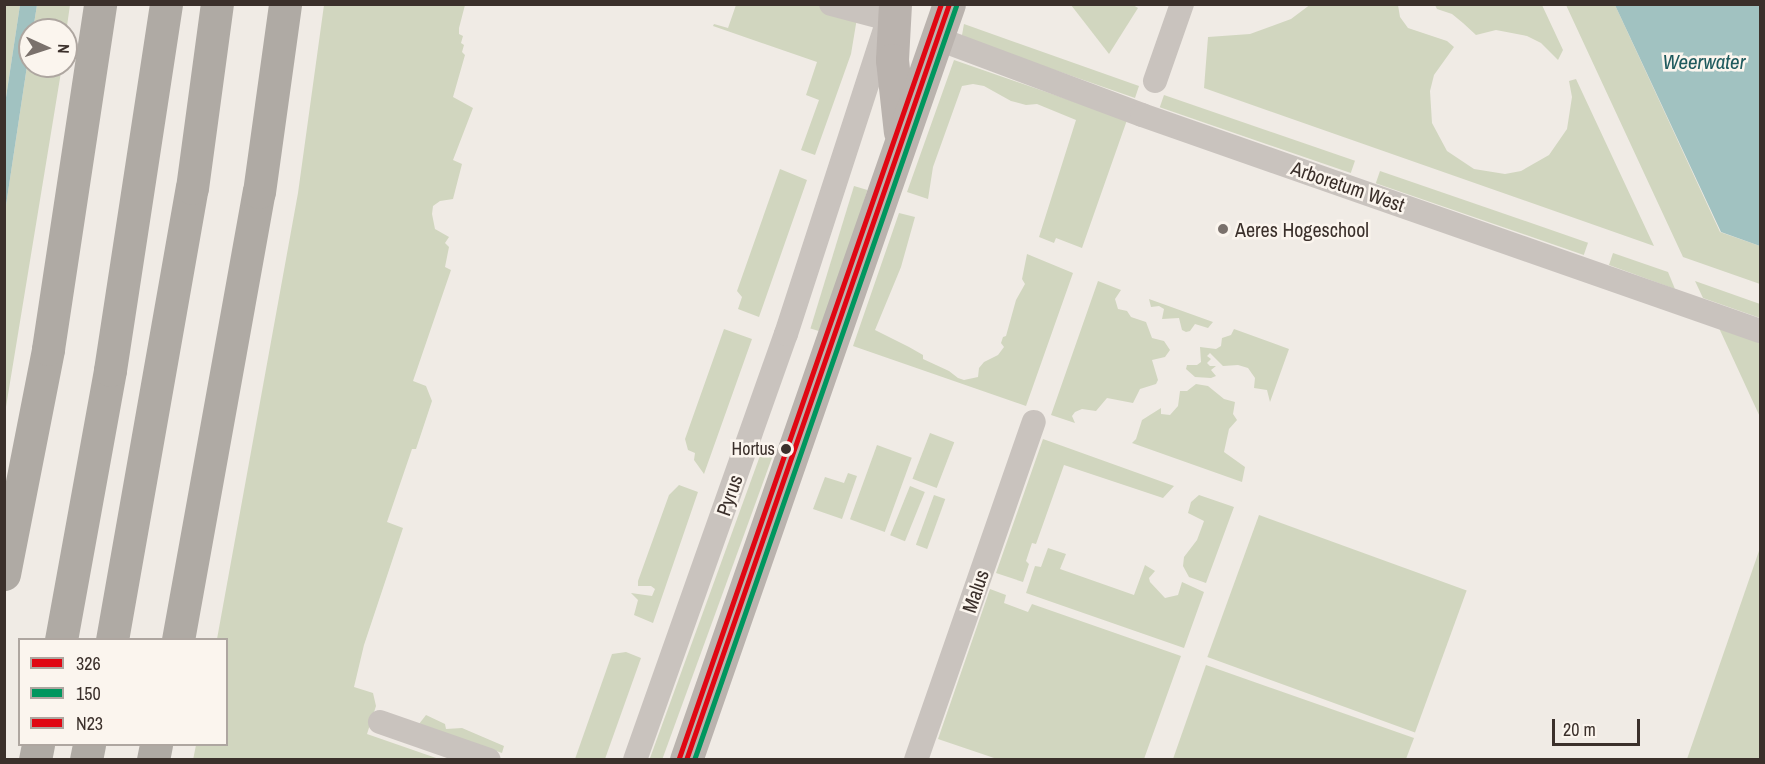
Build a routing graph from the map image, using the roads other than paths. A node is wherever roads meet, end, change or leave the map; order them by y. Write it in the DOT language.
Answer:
graph roads {
  1 [pos="100,4"];
  2 [pos="166,4"];
  3 [pos="217,4"];
  4 [pos="285,4"];
  5 [pos="831,4"];
  6 [pos="1182,4"];
  7 [pos="892,9"];
  8 [pos="944,17"];
  9 [pos="1155,81"];
  10 [pos="896,87"];
  11 [pos="853,126"];
  12 [pos="902,143"];
  13 [pos="1761,331"];
  14 [pos="1034,422"];
  15 [pos="4,574"];
  16 [pos="60,638"];
  17 [pos="112,638"];
  18 [pos="177,638"];
  19 [pos="380,722"];
  20 [pos="489,759"];
  21 [pos="635,759"];
  22 [pos="686,759"];
  23 [pos="916,759"];
  1 -- 15 [label="highway"];
  2 -- 16 [label="highway"];
  3 -- 17 [label="highway"];
  4 -- 18 [label="highway"];
  5 -- 7 [label="street"];
  6 -- 9 [label="street"];
  7 -- 10 [label="street"];
  7 -- 11 [label="street, Pyrus"];
  8 -- 10 [label="street, Pyrus"];
  8 -- 12 [label="street"];
  8 -- 13 [label="street, Arboretum West"];
  10 -- 11 [label="street, Pyrus"];
  10 -- 12 [label="street"];
  11 -- 21 [label="street, Pyrus"];
  12 -- 22 [label="street"];
  14 -- 23 [label="street, Malus"];
  19 -- 20 [label="street"];
}
